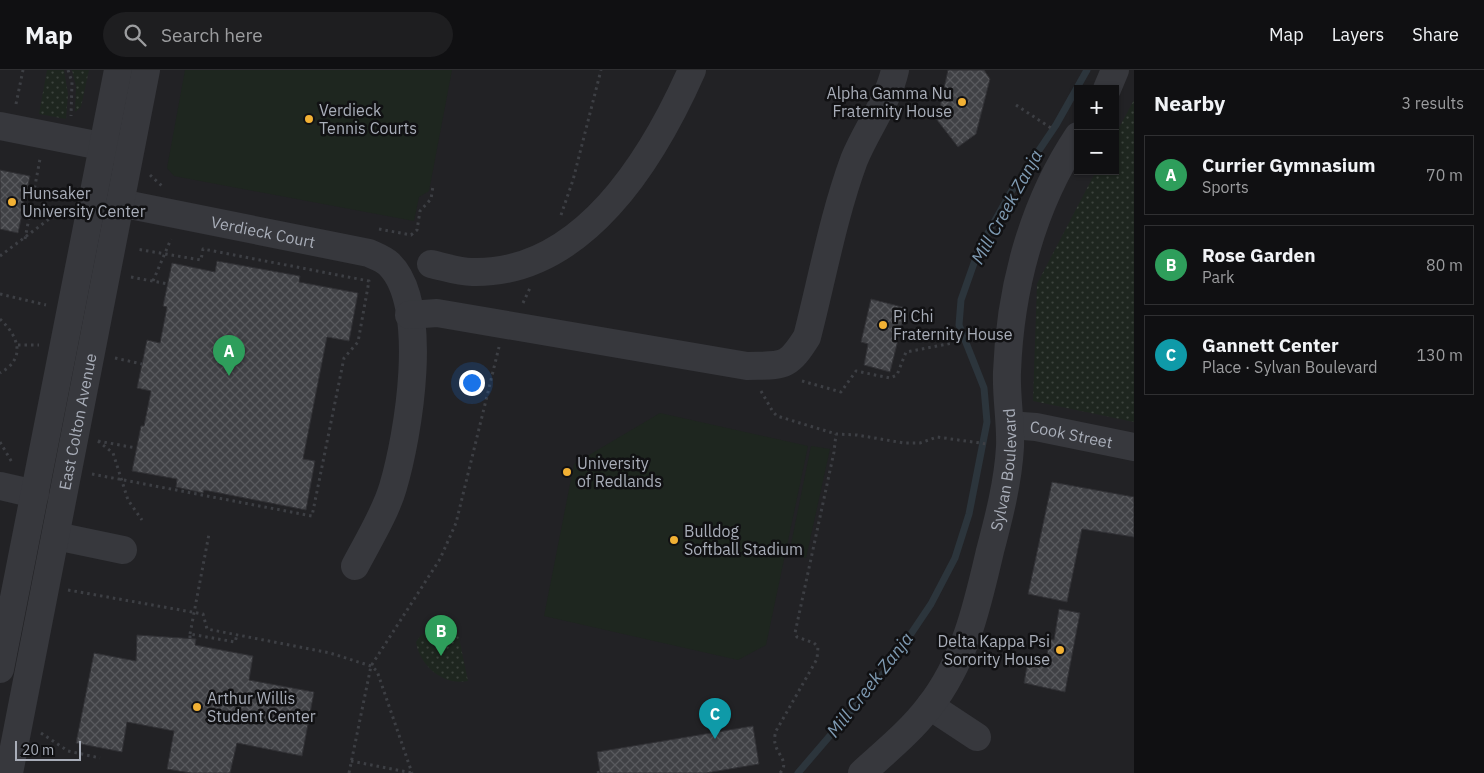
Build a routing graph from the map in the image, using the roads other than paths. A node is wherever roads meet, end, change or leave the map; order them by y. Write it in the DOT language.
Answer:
graph roads {
  1 [pos="118,70"];
  2 [pos="146,70"];
  3 [pos="692,70"];
  4 [pos="895,70"];
  5 [pos="1115,70"];
  6 [pos="1109,85"];
  7 [pos="0,126"];
  8 [pos="1074,143"];
  9 [pos="103,146"];
  10 [pos="130,151"];
  11 [pos="120,203"];
  12 [pos="431,264"];
  13 [pos="409,314"];
  14 [pos="1010,425"];
  15 [pos="1134,446"];
  16 [pos="7,476"];
  17 [pos="35,494"];
  18 [pos="56,536"];
  19 [pos="123,550"];
  20 [pos="355,566"];
  21 [pos="0,669"];
  22 [pos="930,706"];
  23 [pos="977,737"];
  24 [pos="9,773"];
  25 [pos="862,773"];
  1 -- 9 [label="street, East Colton Avenue"];
  2 -- 10 [label="street, East Colton Avenue"];
  3 -- 12 [label="street"];
  4 -- 13 [label="street"];
  5 -- 6 [label="street"];
  7 -- 9 [label="street"];
  8 -- 14 [label="street, Sylvan Boulevard"];
  9 -- 10 [label="street"];
  9 -- 17 [label="street, East Colton Avenue"];
  10 -- 11 [label="street, East Colton Avenue"];
  11 -- 13 [label="street, Verdieck Court"];
  11 -- 18 [label="street, East Colton Avenue"];
  13 -- 20 [label="street"];
  14 -- 15 [label="street, Cook Street"];
  14 -- 22 [label="street, Sylvan Boulevard"];
  16 -- 17 [label="street"];
  17 -- 21 [label="street, East Colton Avenue"];
  18 -- 19 [label="street"];
  18 -- 24 [label="street, East Colton Avenue"];
  22 -- 23 [label="street"];
  22 -- 25 [label="street, Sylvan Boulevard"];
}
